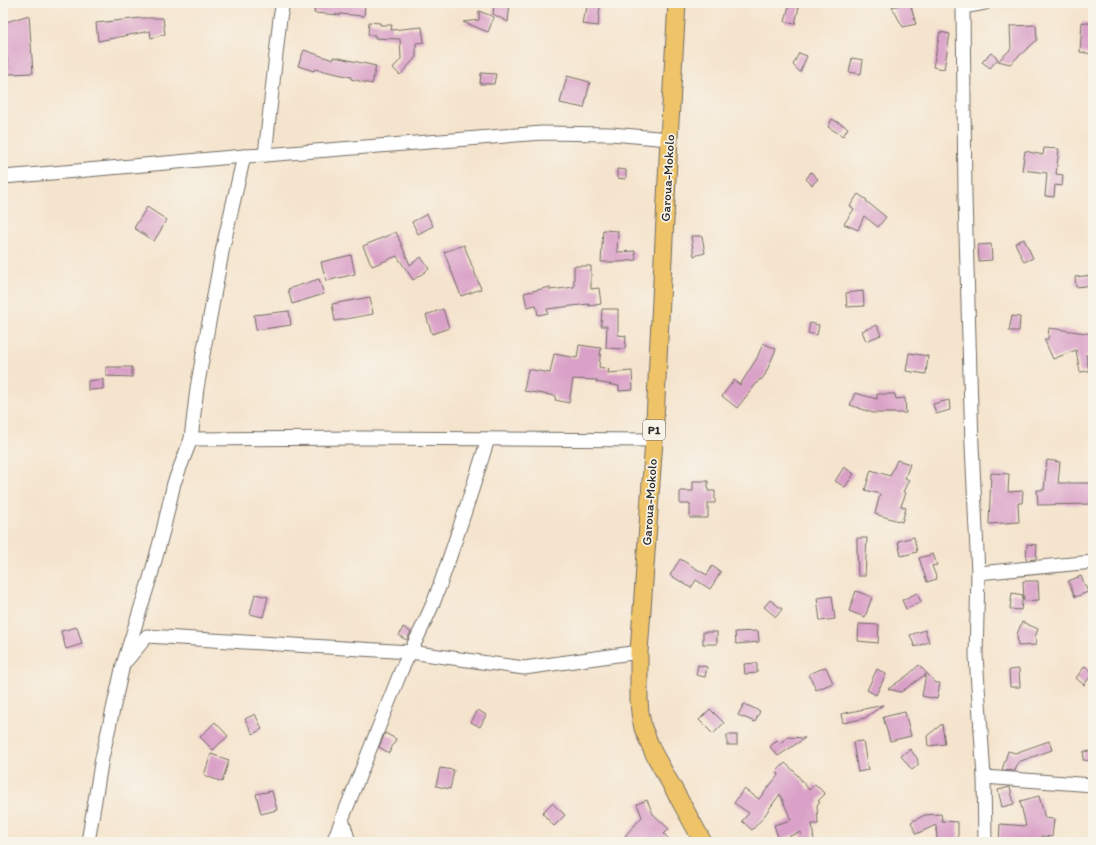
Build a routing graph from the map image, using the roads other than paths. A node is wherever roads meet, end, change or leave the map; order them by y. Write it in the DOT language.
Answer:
graph roads {
  1 [pos="283,3"];
  2 [pos="677,3"];
  3 [pos="985,3"];
  4 [pos="962,5"];
  5 [pos="669,139"];
  6 [pos="265,155"];
  7 [pos="244,156"];
  8 [pos="3,177"];
  9 [pos="191,439"];
  10 [pos="488,439"];
  11 [pos="654,440"];
  12 [pos="1093,562"];
  13 [pos="978,573"];
  14 [pos="410,652"];
  15 [pos="639,652"];
  16 [pos="123,665"];
  17 [pos="984,777"];
  18 [pos="1093,785"];
  19 [pos="342,819"];
  20 [pos="88,842"];
  21 [pos="333,842"];
  22 [pos="349,842"];
  23 [pos="703,842"];
  24 [pos="985,842"];
  1 -- 6 [label="street"];
  2 -- 5 [label="main road, Garoua-Mokolo / P1"];
  3 -- 4 [label="street"];
  4 -- 13 [label="street"];
  5 -- 6 [label="street"];
  5 -- 11 [label="main road, Garoua-Mokolo / P1"];
  6 -- 7 [label="street"];
  7 -- 8 [label="street"];
  7 -- 9 [label="street"];
  9 -- 10 [label="street"];
  9 -- 16 [label="street"];
  10 -- 11 [label="street"];
  10 -- 14 [label="street"];
  11 -- 15 [label="main road, Garoua-Mokolo / P1"];
  12 -- 13 [label="street"];
  13 -- 17 [label="street"];
  14 -- 15 [label="street"];
  14 -- 16 [label="street"];
  14 -- 19 [label="street"];
  15 -- 23 [label="main road, Garoua-Mokolo / P1"];
  16 -- 20 [label="street"];
  17 -- 18 [label="street"];
  17 -- 24 [label="street"];
  19 -- 21 [label="street"];
  19 -- 22 [label="street"];
}
